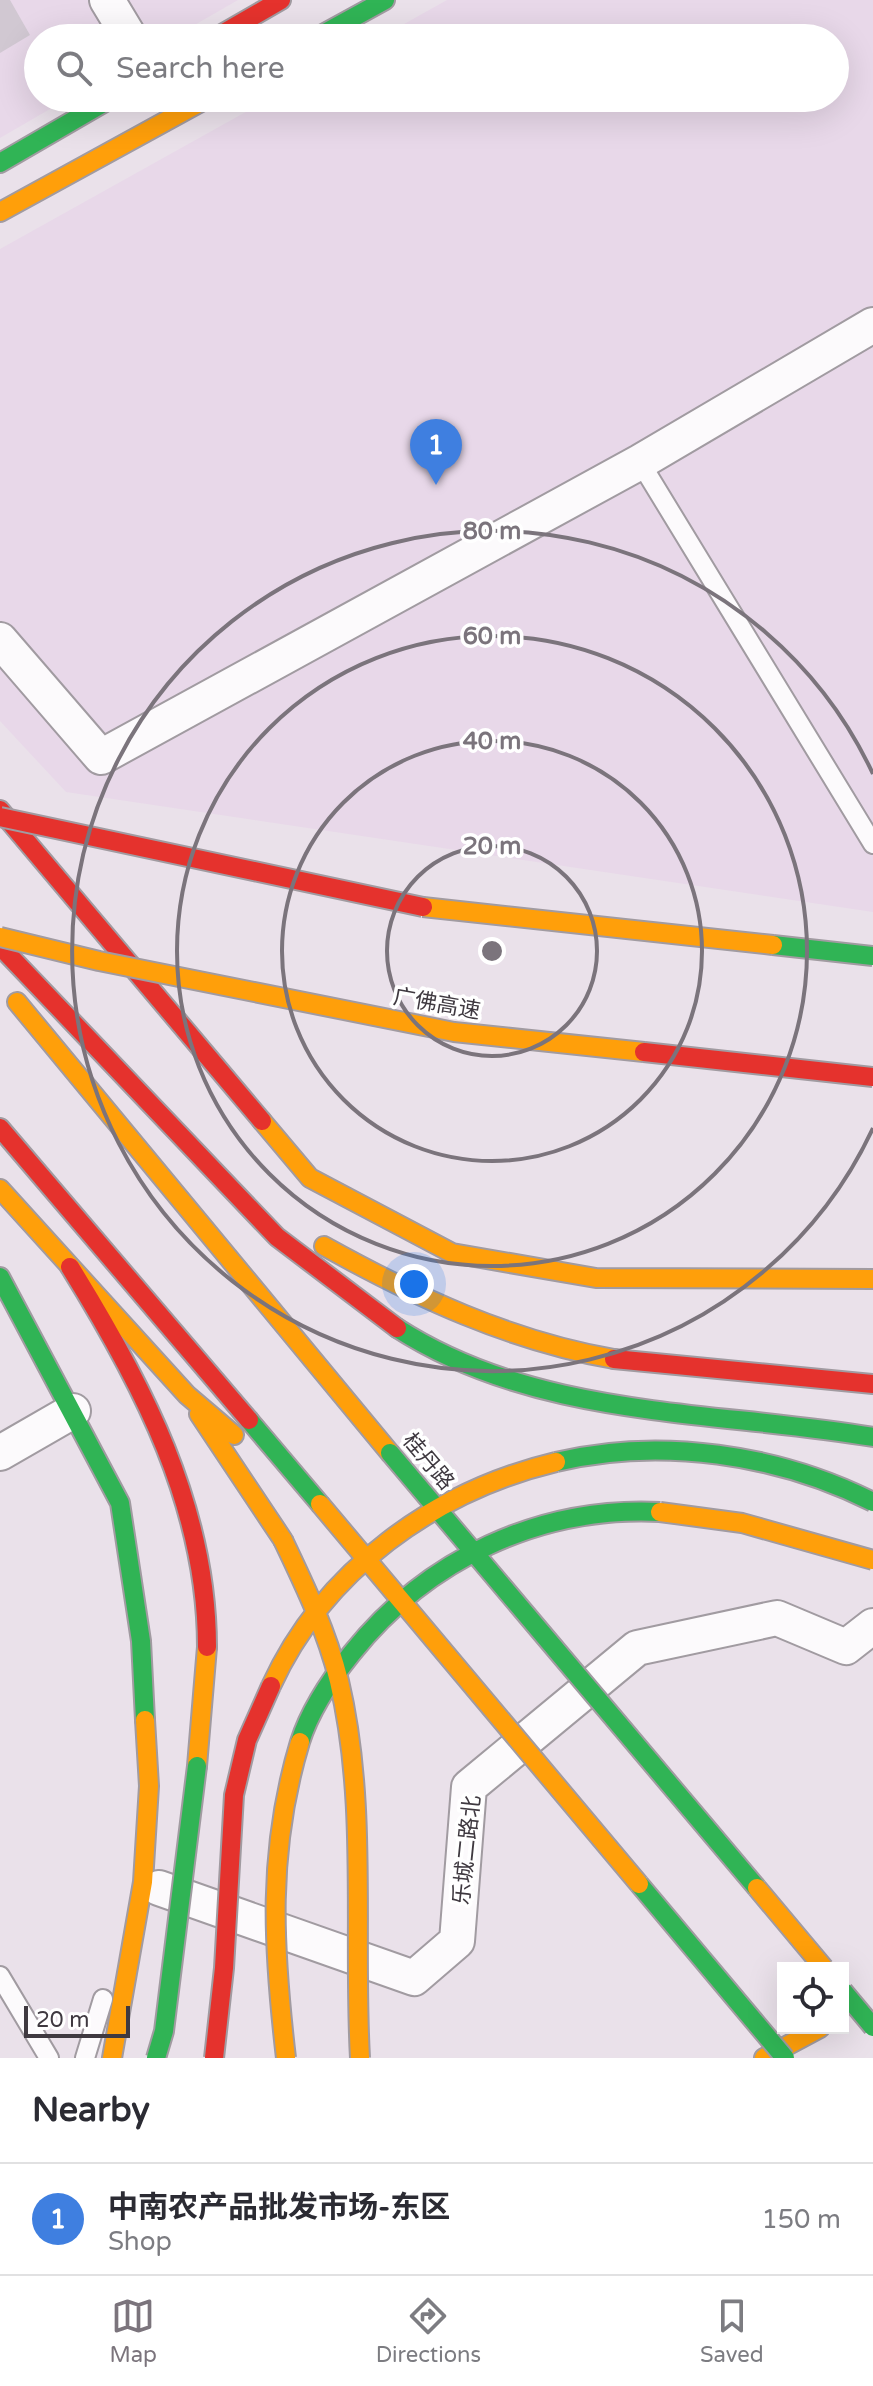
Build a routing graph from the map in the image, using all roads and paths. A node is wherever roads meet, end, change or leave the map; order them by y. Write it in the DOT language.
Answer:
graph roads {
  1 [pos="107,0"];
  2 [pos="281,0"];
  3 [pos="385,0"];
  4 [pos="122,24"];
  5 [pos="239,24"];
  6 [pos="341,24"];
  7 [pos="88,112"];
  8 [pos="162,112"];
  9 [pos="0,163"];
  10 [pos="0,212"];
  11 [pos="873,325"];
  12 [pos="640,462"];
  13 [pos="0,640"];
  14 [pos="0,810"];
  15 [pos="0,817"];
  16 [pos="873,844"];
  17 [pos="0,935"];
  18 [pos="0,946"];
  19 [pos="873,956"];
  20 [pos="0,982"];
  21 [pos="873,1077"];
  22 [pos="0,1128"];
  23 [pos="0,1189"];
  24 [pos="70,1267"];
  25 [pos="0,1277"];
  26 [pos="873,1279"];
  27 [pos="873,1384"];
  28 [pos="187,1395"];
  29 [pos="73,1411"];
  30 [pos="873,1437"];
  31 [pos="0,1453"];
  32 [pos="873,1502"];
  33 [pos="320,1504"];
  34 [pos="873,1560"];
  35 [pos="873,1626"];
  36 [pos="143,1882"];
  37 [pos="819,1962"];
  38 [pos="0,1976"];
  39 [pos="849,1998"];
  40 [pos="873,1998"];
  41 [pos="849,2012"];
  42 [pos="873,2027"];
  43 [pos="809,2034"];
  44 [pos="49,2058"];
  45 [pos="85,2058"];
  46 [pos="112,2058"];
  47 [pos="156,2058"];
  48 [pos="214,2058"];
  49 [pos="286,2058"];
  50 [pos="360,2058"];
  51 [pos="764,2058"];
  52 [pos="785,2058"];
  1 -- 4 [label="street"];
  2 -- 5 [label="main road"];
  3 -- 6 [label="main road"];
  7 -- 9 [label="main road"];
  8 -- 10 [label="main road"];
  11 -- 12 [label="street"];
  12 -- 13 [label="street"];
  12 -- 16 [label="lane"];
  14 -- 26 [label="main road"];
  15 -- 19 [label="main road, bridge"];
  17 -- 21 [label="main road, 广佛高速, bridge"];
  17 -- 27 [label="main road"];
  18 -- 30 [label="main road"];
  20 -- 37 [label="main road, 桂丹路, bridge"];
  22 -- 33 [label="main road"];
  23 -- 24 [label="main road"];
  24 -- 28 [label="main road"];
  24 -- 47 [label="main road, bridge"];
  25 -- 29 [label="main road"];
  28 -- 33 [label="main road"];
  28 -- 50 [label="main road, bridge"];
  29 -- 31 [label="street"];
  29 -- 36 [label="main road"];
  32 -- 48 [label="main road, bridge"];
  33 -- 52 [label="main road, bridge"];
  34 -- 49 [label="main road, bridge"];
  35 -- 36 [label="street, 乐城二路北"];
  36 -- 45 [label="lane"];
  36 -- 46 [label="main road"];
  38 -- 44 [label="lane"];
  39 -- 42 [label="main road, bridge"];
  40 -- 41 [label="main road"];
  43 -- 51 [label="main road"];
}
